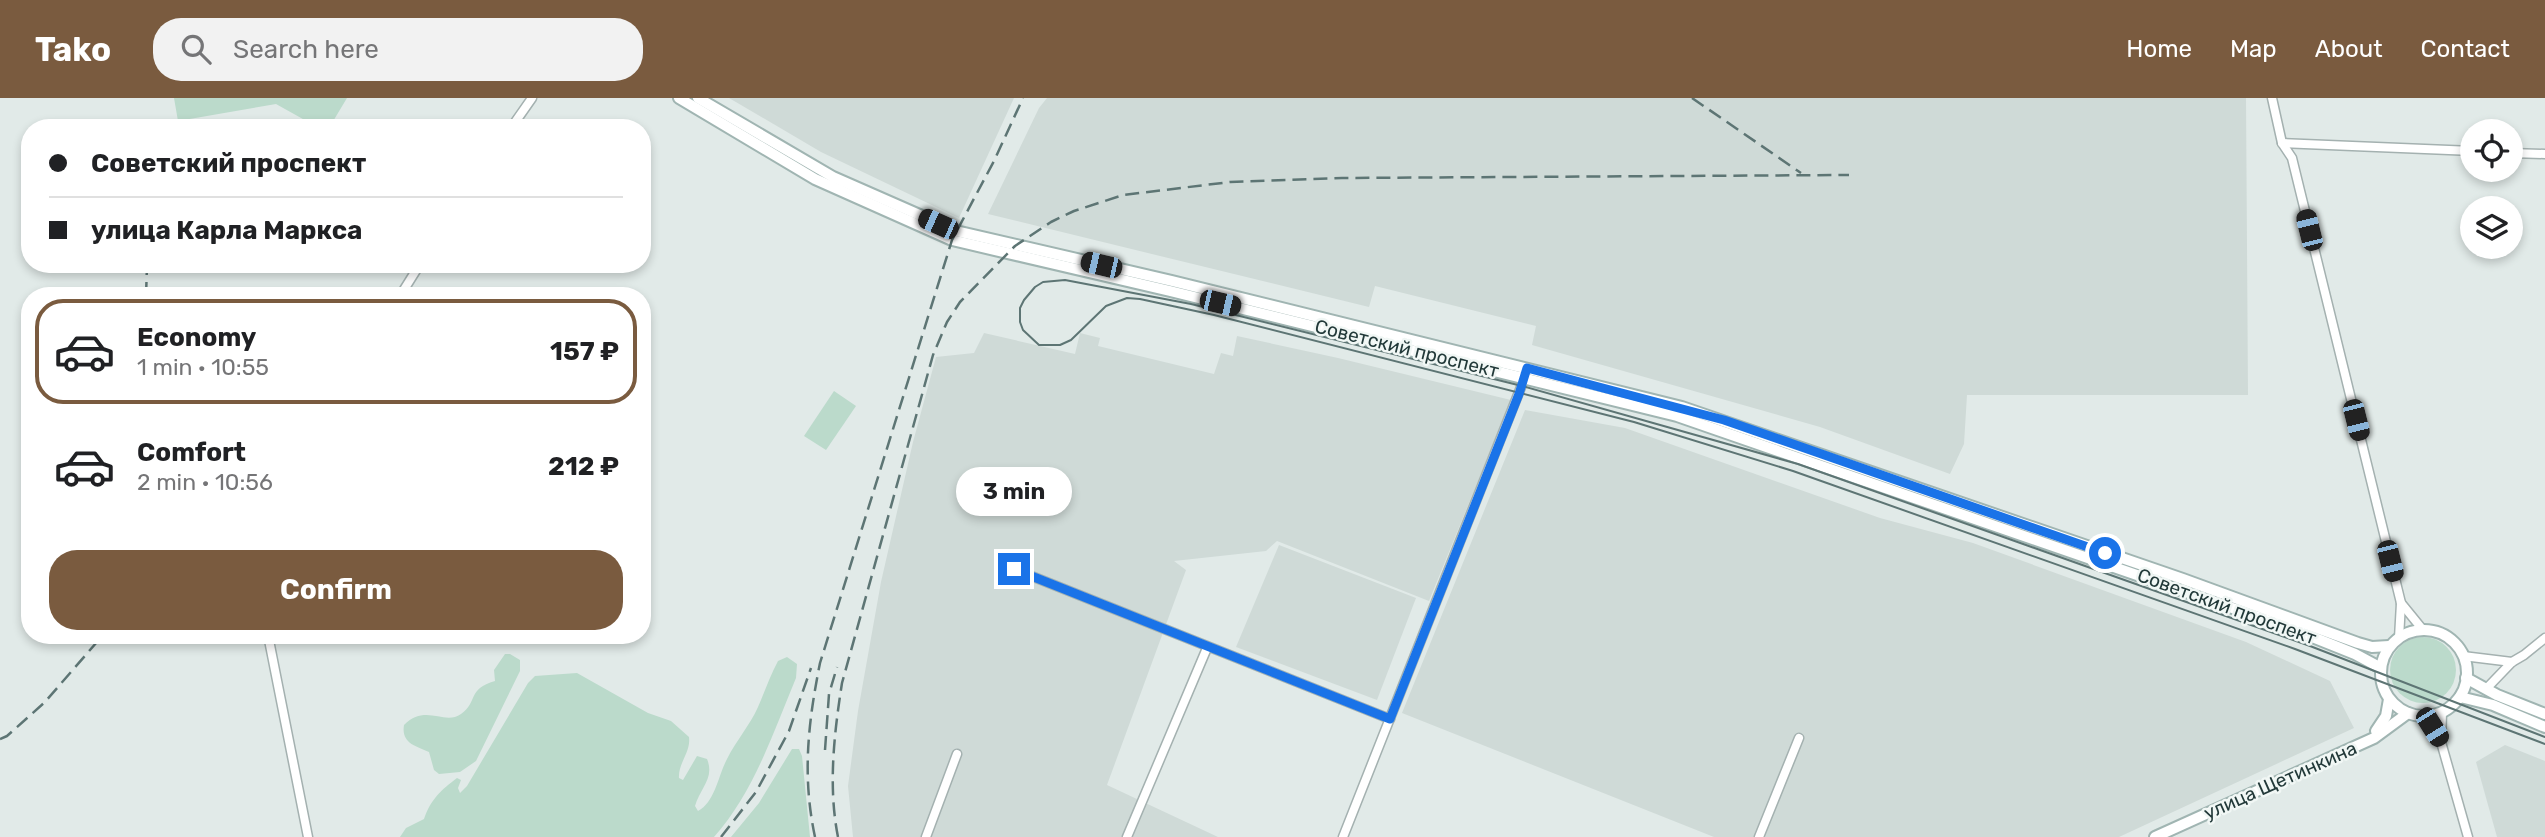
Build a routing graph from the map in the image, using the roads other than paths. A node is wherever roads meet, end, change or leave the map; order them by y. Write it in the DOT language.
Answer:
graph roads {
  1 [pos="532,98"];
  2 [pos="679,98"];
  3 [pos="698,98"];
  4 [pos="2272,98"];
  5 [pos="517,119"];
  6 [pos="2282,143"];
  7 [pos="2460,150"];
  8 [pos="2523,153"];
  9 [pos="2545,154"];
  10 [pos="1526,372"];
  11 [pos="1014,569"];
  12 [pos="2401,603"];
  13 [pos="2423,630"];
  14 [pos="2399,638"];
  15 [pos="2545,638"];
  16 [pos="270,644"];
  17 [pos="2389,646"];
  18 [pos="1207,648"];
  19 [pos="2463,656"];
  20 [pos="2512,662"];
  21 [pos="2381,668"];
  22 [pos="2466,678"];
  23 [pos="2486,690"];
  24 [pos="2460,697"];
  25 [pos="2389,699"];
  26 [pos="2442,712"];
  27 [pos="2408,713"];
  28 [pos="2545,714"];
  29 [pos="2421,715"];
  30 [pos="1390,719"];
  31 [pos="2545,727"];
  32 [pos="1799,738"];
  33 [pos="2367,741"];
  34 [pos="2441,742"];
  35 [pos="957,754"];
  36 [pos="309,837"];
  37 [pos="926,837"];
  38 [pos="1128,837"];
  39 [pos="1343,837"];
  40 [pos="1759,837"];
  41 [pos="2155,837"];
  42 [pos="2468,837"];
  1 -- 5 [label="street"];
  2 -- 10 [label="main road, Советский проспект"];
  3 -- 10 [label="main road, Советский проспект"];
  4 -- 6 [label="street"];
  6 -- 7 [label="street"];
  6 -- 12 [label="street"];
  8 -- 9 [label="street"];
  10 -- 17 [label="main road, Советский проспект"];
  10 -- 21 [label="main road, Советский проспект"];
  10 -- 30 [label="street"];
  11 -- 18 [label="street"];
  12 -- 13 [label="street"];
  12 -- 14 [label="street"];
  13 -- 14 [label="main road"];
  13 -- 19 [label="main road"];
  14 -- 17 [label="main road"];
  15 -- 20 [label="street"];
  16 -- 36 [label="street"];
  17 -- 21 [label="main road"];
  18 -- 30 [label="street"];
  18 -- 38 [label="street"];
  19 -- 20 [label="street"];
  19 -- 22 [label="main road"];
  20 -- 23 [label="street"];
  21 -- 25 [label="main road"];
  22 -- 23 [label="main road"];
  22 -- 24 [label="main road"];
  23 -- 28 [label="main road"];
  24 -- 26 [label="main road"];
  24 -- 31 [label="main road"];
  25 -- 27 [label="main road"];
  25 -- 33 [label="main road"];
  26 -- 29 [label="main road"];
  26 -- 34 [label="street"];
  27 -- 29 [label="main road"];
  27 -- 33 [label="main road, улица Щетинкина"];
  29 -- 34 [label="street"];
  30 -- 39 [label="street"];
  32 -- 40 [label="street"];
  33 -- 41 [label="main road, улица Щетинкина"];
  34 -- 42 [label="street"];
  35 -- 37 [label="street"];
}
